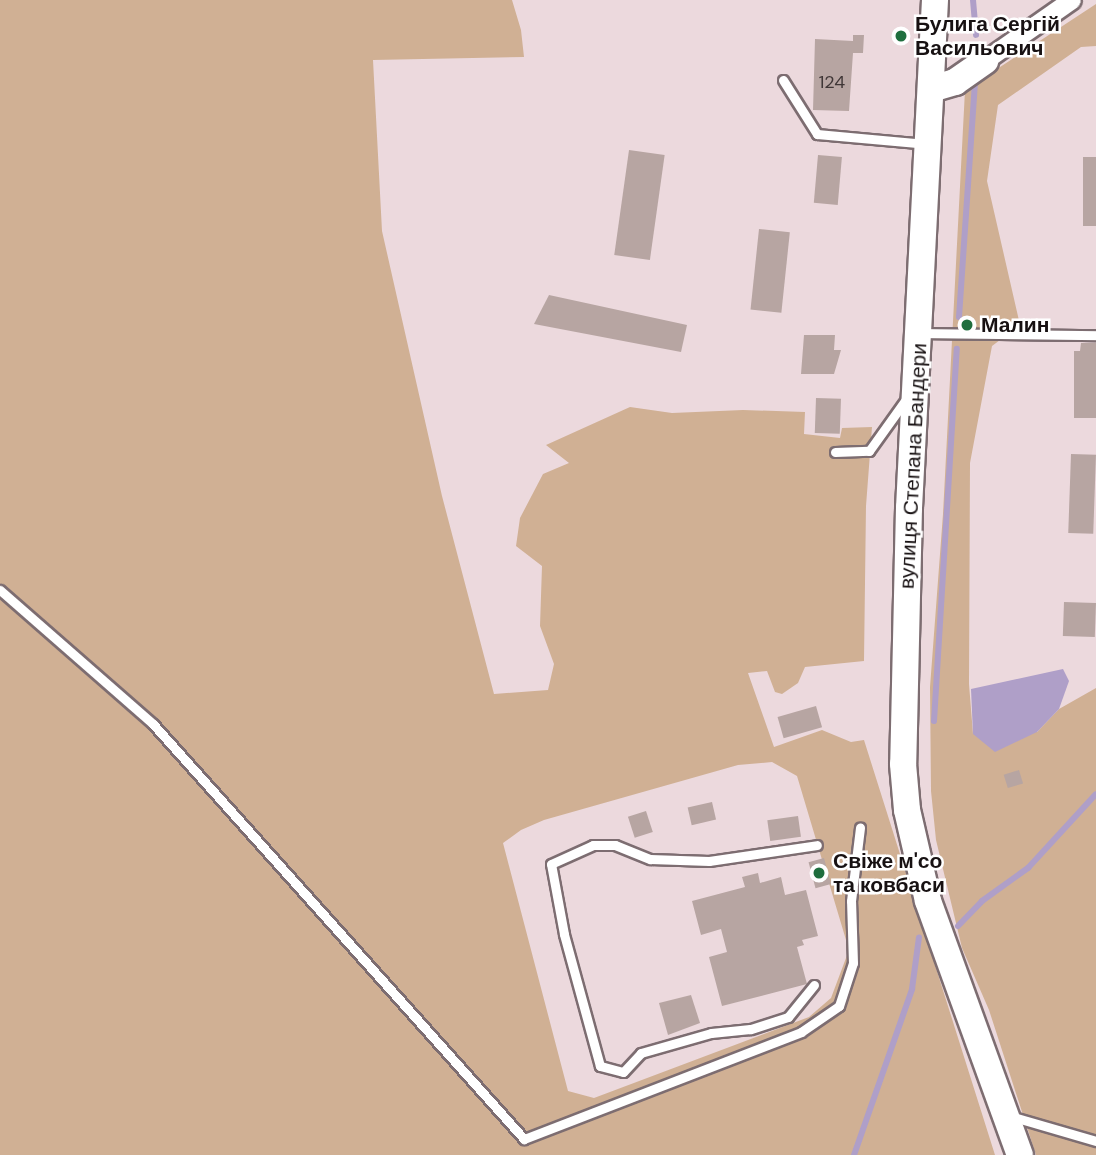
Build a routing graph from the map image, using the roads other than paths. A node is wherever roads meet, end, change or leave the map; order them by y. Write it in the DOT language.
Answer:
graph roads {
  1 [pos="935,0"];
  2 [pos="1072,0"];
  3 [pos="985,61"];
  4 [pos="783,80"];
  5 [pos="931,89"];
  6 [pos="928,144"];
  7 [pos="919,332"];
  8 [pos="1096,335"];
  9 [pos="916,385"];
  10 [pos="835,452"];
  11 [pos="0,590"];
  12 [pos="860,828"];
  13 [pos="817,845"];
  14 [pos="814,985"];
  15 [pos="1005,1114"];
  16 [pos="1096,1141"];
  17 [pos="1020,1155"];
  1 -- 5 [label="street, вулиця Степана Бандери"];
  2 -- 3 [label="street"];
  3 -- 5 [label="street"];
  4 -- 6 [label="lane"];
  5 -- 6 [label="street, вулиця Степана Бандери"];
  6 -- 7 [label="street, вулиця Степана Бандери"];
  7 -- 8 [label="lane"];
  7 -- 9 [label="street, вулиця Степана Бандери"];
  9 -- 10 [label="lane"];
  9 -- 15 [label="street, вулиця Степана Бандери"];
  11 -- 12 [label="lane"];
  13 -- 14 [label="lane"];
  15 -- 16 [label="lane"];
  15 -- 17 [label="street, вулиця Степана Бандери"];
}
